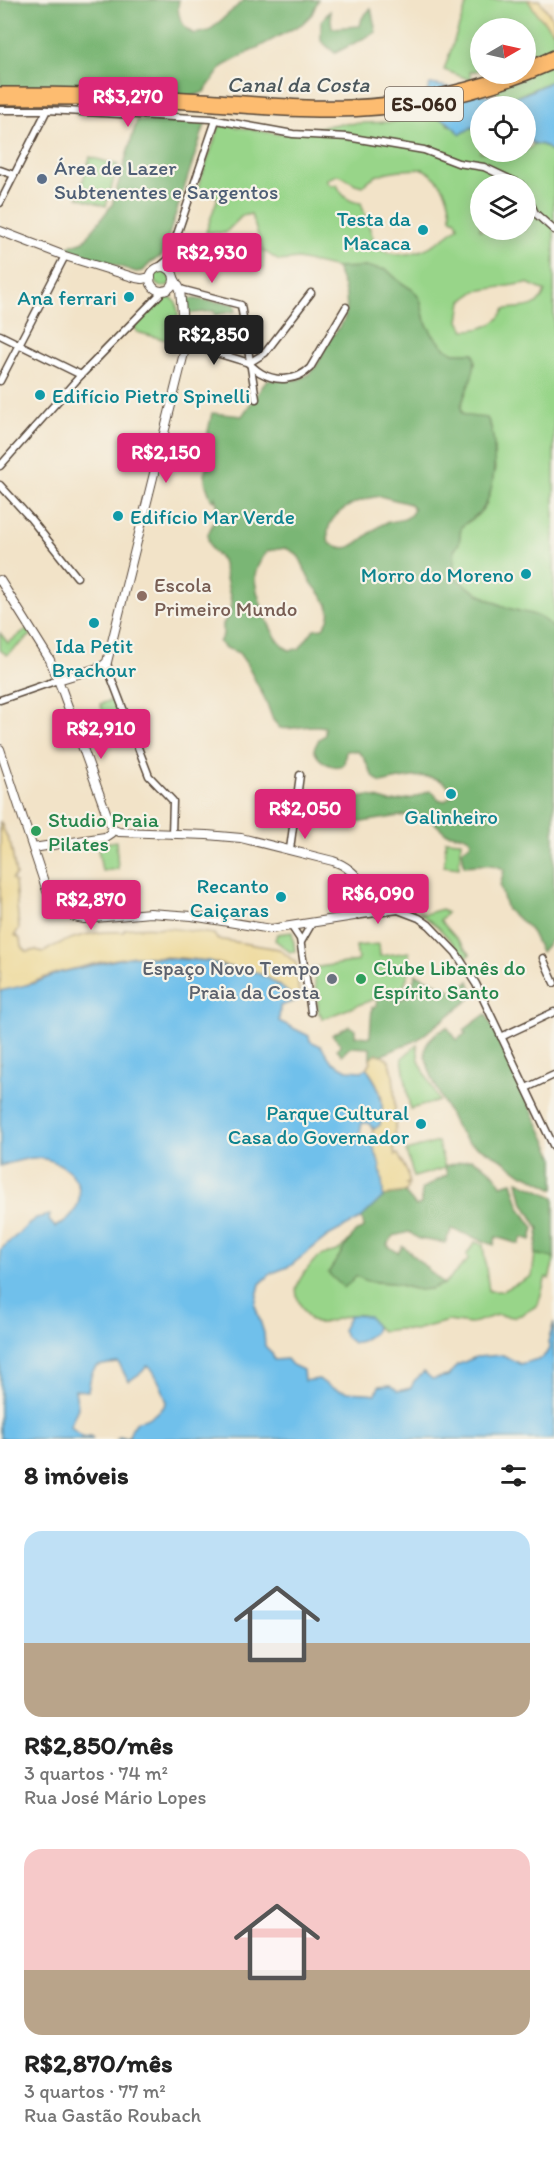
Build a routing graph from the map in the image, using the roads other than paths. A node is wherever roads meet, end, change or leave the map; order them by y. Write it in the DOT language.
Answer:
graph roads {
  1 [pos="554,55"];
  2 [pos="536,63"];
  3 [pos="554,63"];
  4 [pos="477,84"];
  5 [pos="0,92"];
  6 [pos="0,100"];
  7 [pos="0,110"];
  8 [pos="47,110"];
  9 [pos="216,120"];
  10 [pos="0,170"];
  11 [pos="14,174"];
  12 [pos="499,174"];
  13 [pos="0,203"];
  14 [pos="536,214"];
  15 [pos="554,230"];
  16 [pos="0,231"];
  17 [pos="65,256"];
  18 [pos="169,259"];
  19 [pos="158,268"];
  20 [pos="173,275"];
  21 [pos="151,277"];
  22 [pos="180,289"];
  23 [pos="164,290"];
  24 [pos="311,293"];
  25 [pos="181,301"];
  26 [pos="346,307"];
  27 [pos="0,335"];
  28 [pos="186,345"];
  29 [pos="20,346"];
  30 [pos="249,363"];
  31 [pos="81,375"];
  32 [pos="0,381"];
  33 [pos="256,399"];
  34 [pos="0,466"];
  35 [pos="0,485"];
  36 [pos="77,577"];
  37 [pos="0,579"];
  38 [pos="107,662"];
  39 [pos="58,680"];
  40 [pos="0,700"];
  41 [pos="0,749"];
  42 [pos="300,775"];
  43 [pos="112,830"];
  44 [pos="172,834"];
  45 [pos="33,848"];
  46 [pos="290,849"];
  47 [pos="355,875"];
  48 [pos="398,910"];
  49 [pos="354,916"];
  50 [pos="312,924"];
  51 [pos="292,927"];
  52 [pos="301,943"];
  53 [pos="543,958"];
  54 [pos="554,983"];
  55 [pos="311,1012"];
  56 [pos="554,1012"];
  57 [pos="501,1037"];
  58 [pos="554,1075"];
  59 [pos="526,1088"];
  60 [pos="553,1143"];
  1 -- 2 [label="main road"];
  3 -- 6 [label="main road, ES-060"];
  4 -- 5 [label="main road, ES-060"];
  7 -- 8 [label="street"];
  8 -- 9 [label="street"];
  8 -- 11 [label="street"];
  9 -- 12 [label="street"];
  9 -- 18 [label="street"];
  10 -- 11 [label="street"];
  11 -- 13 [label="street"];
  14 -- 15 [label="street"];
  16 -- 17 [label="street"];
  17 -- 21 [label="street"];
  17 -- 29 [label="street"];
  18 -- 19 [label="street"];
  18 -- 20 [label="street"];
  19 -- 20 [label="street"];
  19 -- 21 [label="street"];
  20 -- 22 [label="street"];
  20 -- 23 [label="street"];
  21 -- 23 [label="street"];
  22 -- 25 [label="street"];
  22 -- 30 [label="street"];
  23 -- 25 [label="street"];
  23 -- 31 [label="street"];
  24 -- 30 [label="street"];
  25 -- 28 [label="street"];
  26 -- 30 [label="street"];
  27 -- 29 [label="street"];
  28 -- 30 [label="street"];
  28 -- 38 [label="street"];
  29 -- 31 [label="street"];
  29 -- 32 [label="street"];
  30 -- 33 [label="street"];
  31 -- 34 [label="street"];
  35 -- 36 [label="street"];
  37 -- 39 [label="street"];
  38 -- 39 [label="street"];
  38 -- 44 [label="street"];
  39 -- 40 [label="street"];
  39 -- 43 [label="street"];
  41 -- 45 [label="street"];
  42 -- 46 [label="street"];
  43 -- 44 [label="street"];
  43 -- 45 [label="street"];
  44 -- 46 [label="street"];
  45 -- 51 [label="street"];
  46 -- 47 [label="street"];
  47 -- 48 [label="street"];
  47 -- 49 [label="street"];
  48 -- 49 [label="street"];
  48 -- 57 [label="street"];
  49 -- 50 [label="street"];
  50 -- 51 [label="street"];
  50 -- 52 [label="street"];
  51 -- 52 [label="street"];
  52 -- 55 [label="street"];
  53 -- 54 [label="street"];
  56 -- 57 [label="street"];
  57 -- 59 [label="street"];
  58 -- 59 [label="street"];
  59 -- 60 [label="street"];
}
